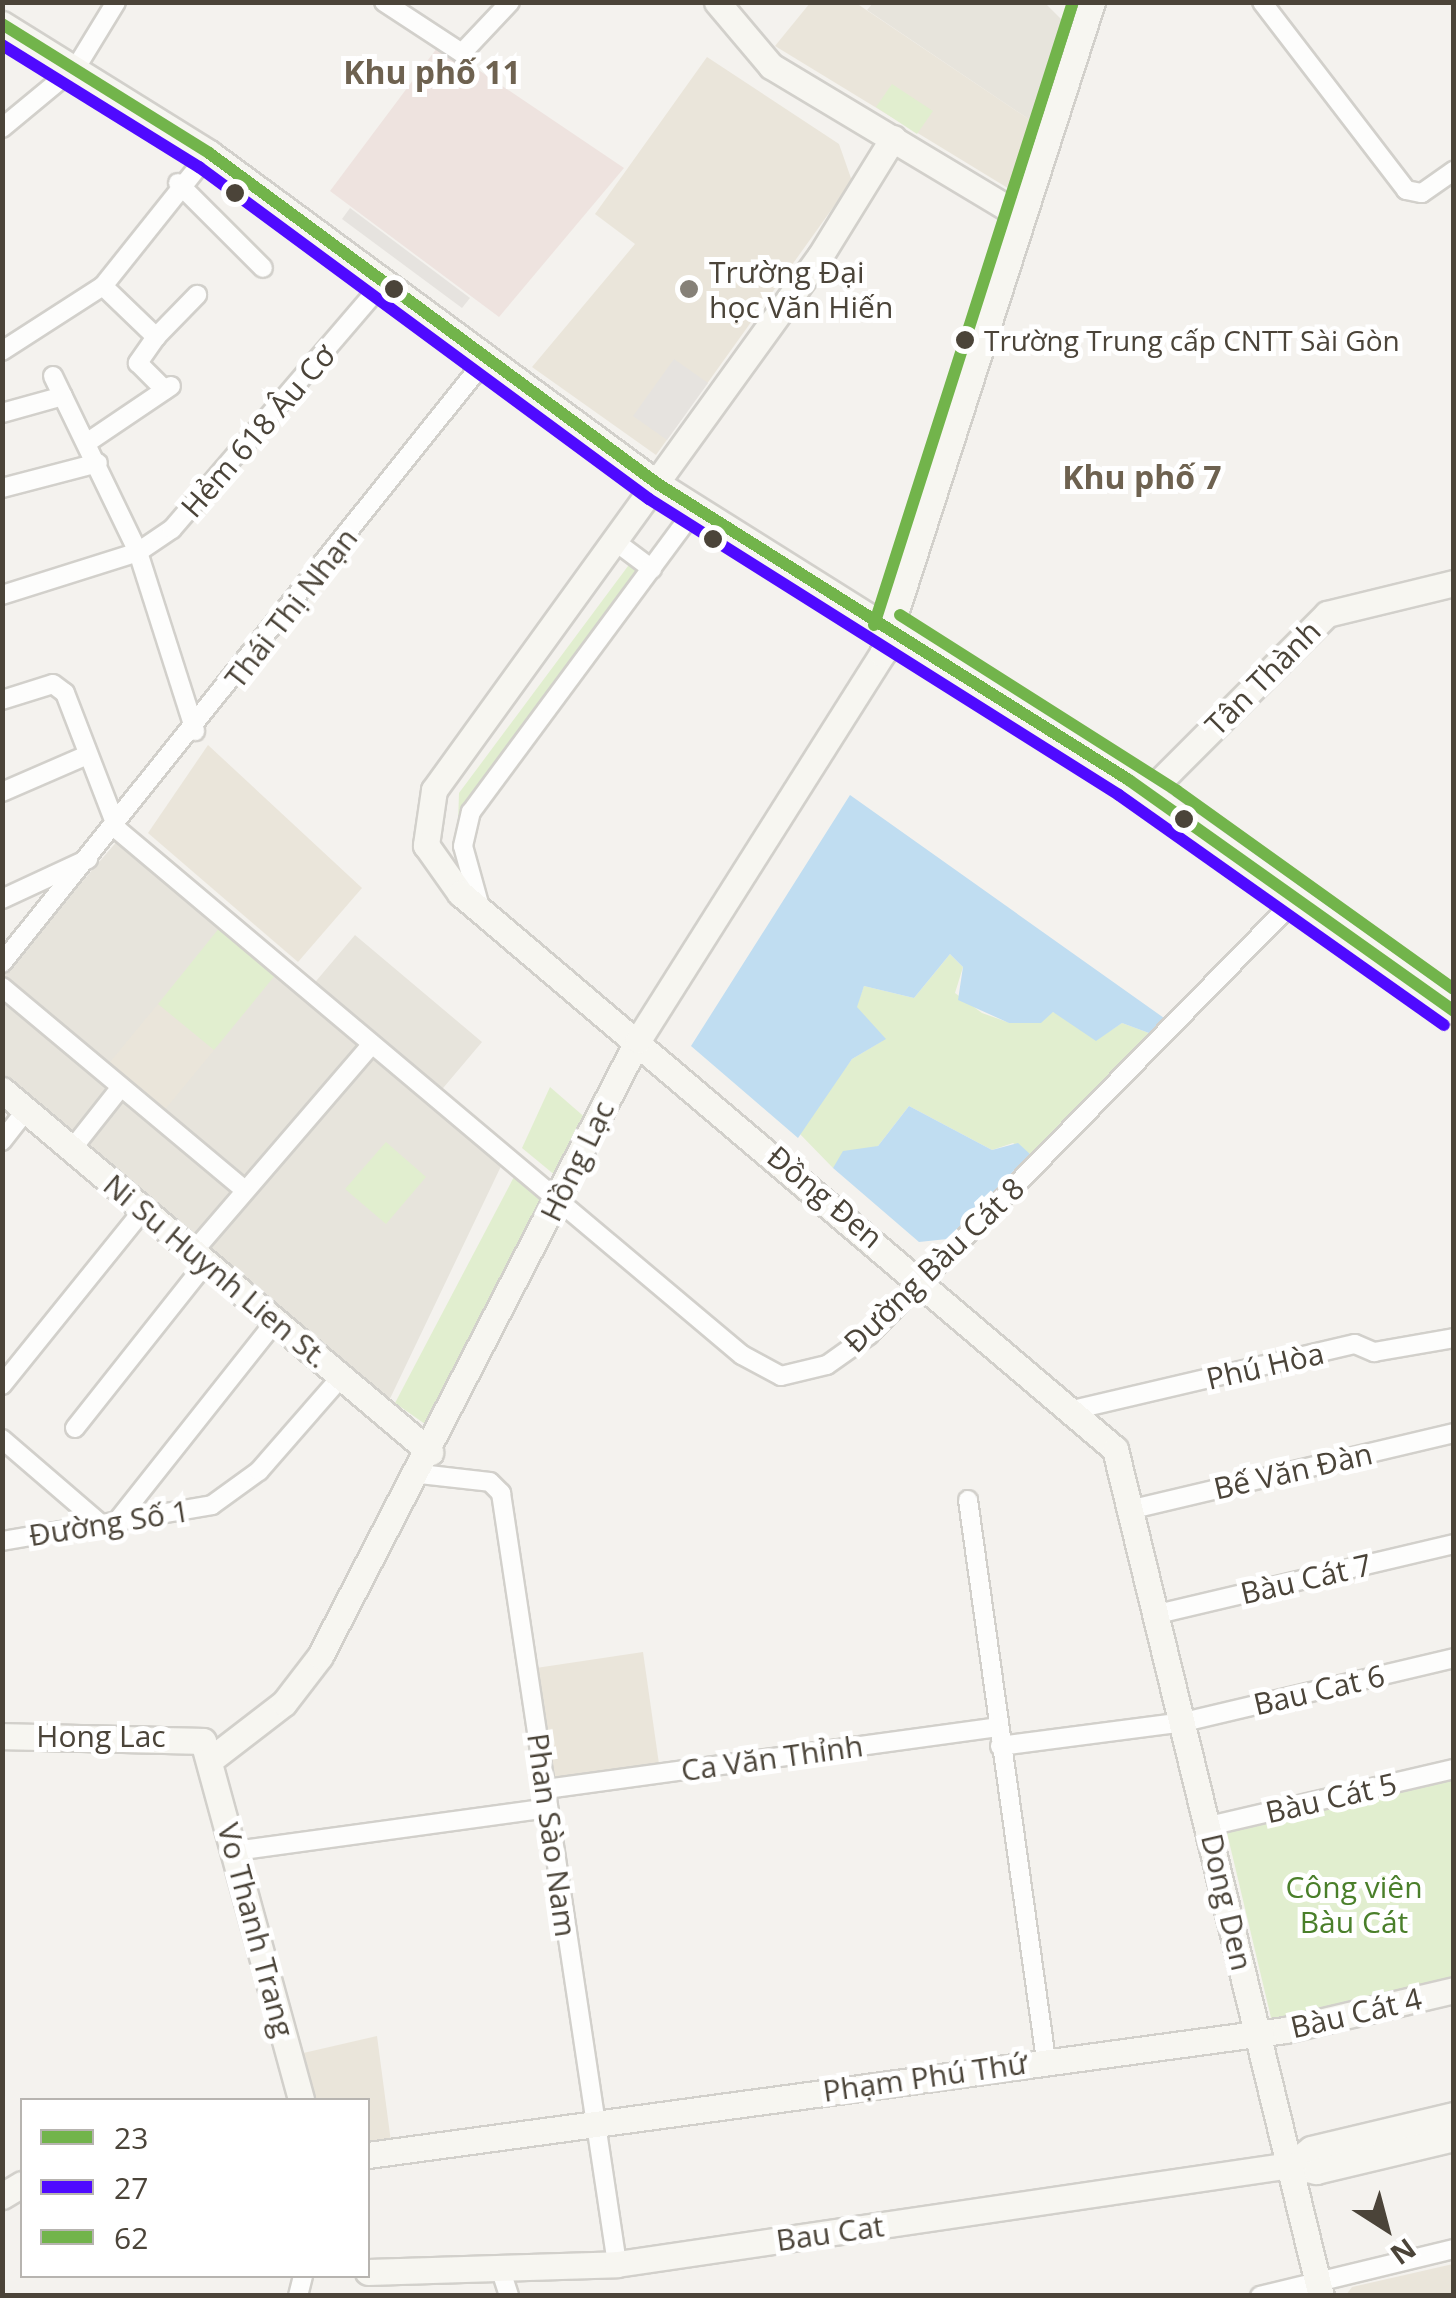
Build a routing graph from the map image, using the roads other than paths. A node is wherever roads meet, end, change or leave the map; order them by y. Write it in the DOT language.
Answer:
graph roads {
  1 [pos="116,2"];
  2 [pos="384,2"];
  3 [pos="510,2"];
  4 [pos="716,2"];
  5 [pos="1092,2"];
  6 [pos="1262,2"];
  7 [pos="2,24"];
  8 [pos="77,66"];
  9 [pos="2,128"];
  10 [pos="894,138"];
  11 [pos="209,153"];
  12 [pos="1454,171"];
  13 [pos="178,183"];
  14 [pos="1022,216"];
  15 [pos="263,268"];
  16 [pos="383,283"];
  17 [pos="103,286"];
  18 [pos="197,295"];
  19 [pos="156,337"];
  20 [pos="2,352"];
  21 [pos="486,359"];
  22 [pos="53,376"];
  23 [pos="62,396"];
  24 [pos="2,413"];
  25 [pos="88,442"];
  26 [pos="98,463"];
  27 [pos="658,484"];
  28 [pos="2,488"];
  29 [pos="696,508"];
  30 [pos="616,542"];
  31 [pos="138,552"];
  32 [pos="652,568"];
  33 [pos="1454,583"];
  34 [pos="3,592"];
  35 [pos="891,630"];
  36 [pos="2,700"];
  37 [pos="195,732"];
  38 [pos="88,755"];
  39 [pos="2,792"];
  40 [pos="1148,793"];
  41 [pos="118,830"];
  42 [pos="95,856"];
  43 [pos="2,898"];
  44 [pos="1297,898"];
  45 [pos="481,911"];
  46 [pos="2,964"];
  47 [pos="2,987"];
  48 [pos="1454,1011"];
  49 [pos="638,1040"];
  50 [pos="372,1044"];
  51 [pos="121,1087"];
  52 [pos="2,1090"];
  53 [pos="26,1110"];
  54 [pos="2,1141"];
  55 [pos="72,1149"];
  56 [pos="246,1190"];
  57 [pos="558,1200"];
  58 [pos="143,1210"];
  59 [pos="199,1257"];
  60 [pos="924,1281"];
  61 [pos="275,1322"];
  62 [pos="1454,1338"];
  63 [pos="341,1377"];
  64 [pos="2,1384"];
  65 [pos="1077,1410"];
  66 [pos="75,1428"];
  67 [pos="1454,1433"];
  68 [pos="2,1439"];
  69 [pos="425,1463"];
  70 [pos="968,1500"];
  71 [pos="1134,1508"];
  72 [pos="109,1526"];
  73 [pos="2,1540"];
  74 [pos="1454,1544"];
  75 [pos="1158,1614"];
  76 [pos="1454,1658"];
  77 [pos="1184,1722"];
  78 [pos="2,1736"];
  79 [pos="999,1736"];
  80 [pos="210,1760"];
  81 [pos="1454,1769"];
  82 [pos="547,1799"];
  83 [pos="1209,1826"];
  84 [pos="235,1851"];
  85 [pos="1454,1990"];
  86 [pos="1258,2032"];
  87 [pos="1046,2060"];
  88 [pos="300,2098"];
  89 [pos="1454,2115"];
  90 [pos="593,2124"];
  91 [pos="1454,2138"];
  92 [pos="370,2155"];
  93 [pos="1290,2165"];
  94 [pos="1454,2249"];
  95 [pos="616,2264"];
  96 [pos="370,2272"];
  97 [pos="506,2285"];
  98 [pos="1319,2288"];
  99 [pos="1260,2296"];
  1 -- 8 [label="street"];
  2 -- 3 [label="street"];
  4 -- 10 [label="street"];
  5 -- 14 [label="street, Hồng Lạc"];
  6 -- 12 [label="street"];
  7 -- 8 [label="street"];
  8 -- 9 [label="street"];
  8 -- 11 [label="street"];
  10 -- 14 [label="street"];
  10 -- 27 [label="street, Đồng Đen"];
  11 -- 13 [label="street"];
  11 -- 16 [label="street"];
  13 -- 15 [label="street"];
  13 -- 17 [label="street"];
  14 -- 35 [label="street, Hồng Lạc"];
  16 -- 21 [label="street"];
  16 -- 31 [label="street, Hẻm 618 Âu Cơ"];
  17 -- 19 [label="street"];
  17 -- 20 [label="street"];
  18 -- 19 [label="street"];
  19 -- 25 [label="street"];
  21 -- 27 [label="street"];
  21 -- 37 [label="street, Thái Thị Nhạn"];
  22 -- 23 [label="street"];
  23 -- 24 [label="street"];
  23 -- 25 [label="street"];
  25 -- 26 [label="street"];
  26 -- 28 [label="street"];
  26 -- 31 [label="street"];
  27 -- 29 [label="street"];
  27 -- 30 [label="street, Đồng Đen"];
  29 -- 32 [label="street"];
  29 -- 35 [label="street"];
  30 -- 32 [label="street"];
  30 -- 45 [label="street, Đồng Đen"];
  31 -- 34 [label="street, Hẻm 618 Âu Cơ"];
  31 -- 37 [label="street"];
  32 -- 45 [label="street"];
  33 -- 40 [label="street, Tân Thành"];
  35 -- 40 [label="street"];
  35 -- 49 [label="street, Hồng Lạc"];
  36 -- 38 [label="street"];
  37 -- 41 [label="street, Thái Thị Nhạn"];
  38 -- 39 [label="street"];
  38 -- 41 [label="street"];
  40 -- 44 [label="street"];
  41 -- 42 [label="street, Thái Thị Nhạn"];
  41 -- 50 [label="street, Đường Bàu Cát 8"];
  42 -- 43 [label="street, Thái Thị Nhạn"];
  42 -- 46 [label="street, Thái Thị Nhạn"];
  44 -- 48 [label="street"];
  44 -- 60 [label="street, Đường Bàu Cát 8"];
  45 -- 49 [label="street, Đồng Đen"];
  47 -- 51 [label="street"];
  49 -- 57 [label="street, Hồng Lạc"];
  49 -- 60 [label="street, Đồng Đen"];
  50 -- 56 [label="street"];
  50 -- 57 [label="street, Đường Bàu Cát 8"];
  51 -- 55 [label="street"];
  51 -- 56 [label="street"];
  52 -- 53 [label="street, Ni Su Huynh Lien St."];
  53 -- 54 [label="street"];
  53 -- 55 [label="street, Ni Su Huynh Lien St."];
  55 -- 58 [label="street, Ni Su Huynh Lien St."];
  56 -- 59 [label="street"];
  57 -- 60 [label="street, Đường Bàu Cát 8"];
  57 -- 69 [label="street, Hồng Lạc"];
  58 -- 59 [label="street, Ni Su Huynh Lien St."];
  58 -- 64 [label="street"];
  59 -- 61 [label="street, Ni Su Huynh Lien St."];
  59 -- 66 [label="street"];
  60 -- 65 [label="street, Đồng Đen"];
  61 -- 63 [label="street, Ni Su Huynh Lien St."];
  61 -- 72 [label="street"];
  62 -- 65 [label="street, Phú Hòa"];
  63 -- 69 [label="street, Ni Su Huynh Lien St."];
  63 -- 72 [label="street, Đường Số 1"];
  65 -- 71 [label="street, Đồng Đen"];
  67 -- 71 [label="street, Bế Văn Đàn"];
  68 -- 72 [label="street"];
  69 -- 80 [label="street, Hong Lac"];
  69 -- 82 [label="street, Phan Sào Nam"];
  70 -- 79 [label="street"];
  71 -- 75 [label="street, Dong Den"];
  72 -- 73 [label="street, Đường Số 1"];
  74 -- 75 [label="street, Bàu Cát 7"];
  75 -- 77 [label="street, Dong Den"];
  76 -- 77 [label="street, Bau Cat 6"];
  77 -- 79 [label="street, Bau Cat 6"];
  77 -- 83 [label="street, Dong Den"];
  78 -- 80 [label="street, Hong Lac"];
  79 -- 82 [label="street, Ca Văn Thỉnh"];
  79 -- 87 [label="street"];
  80 -- 84 [label="street, Vo Thanh Trang"];
  81 -- 83 [label="street, Bàu Cát 5"];
  82 -- 84 [label="street, Ca Văn Thỉnh"];
  82 -- 90 [label="street, Phan Sào Nam"];
  83 -- 86 [label="street, Dong Den"];
  84 -- 88 [label="street, Vo Thanh Trang"];
  85 -- 86 [label="street, Bàu Cát 4"];
  86 -- 87 [label="street, Phạm Phú Thứ"];
  86 -- 93 [label="street, Dong Den"];
  87 -- 90 [label="street, Phạm Phú Thứ"];
  89 -- 93 [label="street"];
  90 -- 92 [label="street, Phạm Phú Thứ"];
  90 -- 95 [label="street, Phan Sào Nam"];
  91 -- 93 [label="street"];
  93 -- 95 [label="street, Bau Cat"];
  93 -- 98 [label="street, Dong Den"];
  94 -- 98 [label="street"];
  95 -- 97 [label="street, Bau Cat"];
  96 -- 97 [label="street, Bau Cat"];
  98 -- 99 [label="street"];
}
